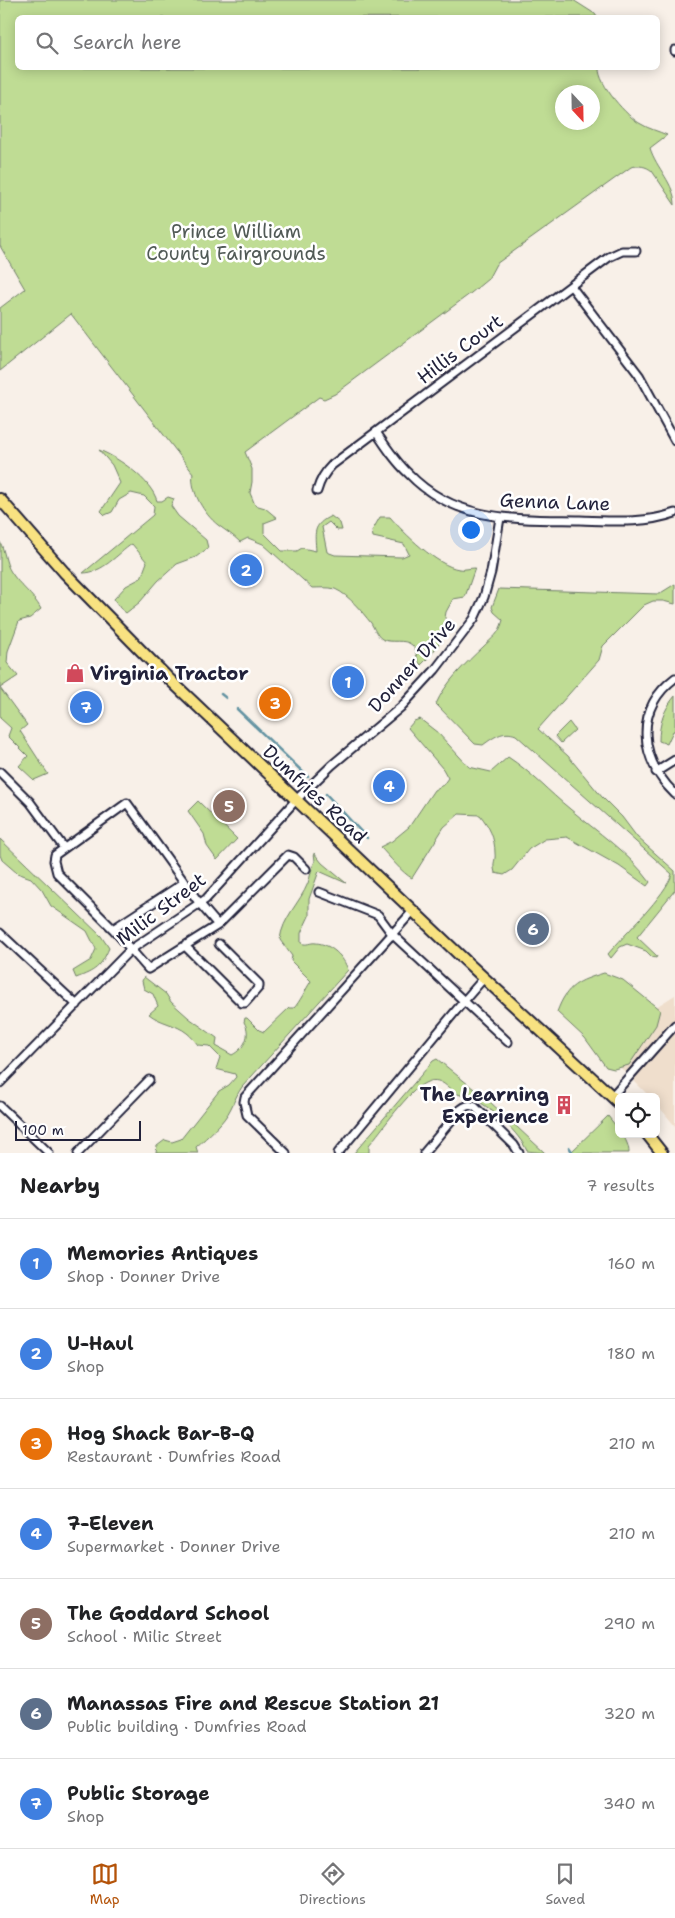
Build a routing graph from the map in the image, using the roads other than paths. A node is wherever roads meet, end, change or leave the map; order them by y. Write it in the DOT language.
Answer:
graph roads {
  1 [pos="636,251"];
  2 [pos="571,286"];
  3 [pos="376,432"];
  4 [pos="675,441"];
  5 [pos="317,491"];
  6 [pos="0,499"];
  7 [pos="675,513"];
  8 [pos="500,518"];
  9 [pos="675,678"];
  10 [pos="675,760"];
  11 [pos="0,772"];
  12 [pos="656,772"];
  13 [pos="675,794"];
  14 [pos="296,800"];
  15 [pos="64,848"];
  16 [pos="306,869"];
  17 [pos="185,882"];
  18 [pos="319,892"];
  19 [pos="200,904"];
  20 [pos="413,911"];
  21 [pos="218,925"];
  22 [pos="113,929"];
  23 [pos="0,933"];
  24 [pos="392,934"];
  25 [pos="219,944"];
  26 [pos="186,946"];
  27 [pos="130,950"];
  28 [pos="484,978"];
  29 [pos="464,1001"];
  30 [pos="77,1005"];
  31 [pos="675,1025"];
  32 [pos="508,1042"];
  33 [pos="149,1080"];
  34 [pos="0,1083"];
  35 [pos="620,1093"];
  36 [pos="615,1099"];
  37 [pos="0,1106"];
  38 [pos="650,1138"];
  39 [pos="50,1153"];
  40 [pos="78,1153"];
  41 [pos="286,1153"];
  42 [pos="338,1153"];
  43 [pos="424,1153"];
  44 [pos="518,1153"];
  45 [pos="662,1153"];
  1 -- 2 [label="street, Hillis Court"];
  2 -- 3 [label="street, Hillis Court"];
  2 -- 4 [label="street"];
  3 -- 5 [label="street, Hillis Court"];
  3 -- 8 [label="street, Genna Lane"];
  6 -- 14 [label="main road, Dumfries Road"];
  7 -- 8 [label="street, Genna Lane"];
  8 -- 14 [label="street, Donner Drive"];
  9 -- 12 [label="street"];
  10 -- 12 [label="street"];
  11 -- 15 [label="street"];
  12 -- 13 [label="street"];
  14 -- 19 [label="street, Milic Street"];
  14 -- 20 [label="main road, Dumfries Road"];
  15 -- 17 [label="street"];
  15 -- 22 [label="street"];
  16 -- 21 [label="street"];
  17 -- 19 [label="street"];
  17 -- 22 [label="street"];
  18 -- 24 [label="street"];
  19 -- 21 [label="street"];
  19 -- 27 [label="street, Milic Street"];
  20 -- 24 [label="street"];
  20 -- 28 [label="main road, Dumfries Road"];
  21 -- 26 [label="street"];
  22 -- 27 [label="street"];
  23 -- 30 [label="street"];
  24 -- 29 [label="street"];
  24 -- 41 [label="street"];
  25 -- 26 [label="street"];
  26 -- 27 [label="street"];
  27 -- 30 [label="street, Milic Street"];
  28 -- 29 [label="street"];
  28 -- 36 [label="main road, Dumfries Road"];
  29 -- 32 [label="street"];
  29 -- 42 [label="street"];
  30 -- 34 [label="street, Milic Street"];
  31 -- 35 [label="street"];
  33 -- 40 [label="street"];
  37 -- 39 [label="street"];
  38 -- 45 [label="main road"];
  43 -- 44 [label="street"];
}
